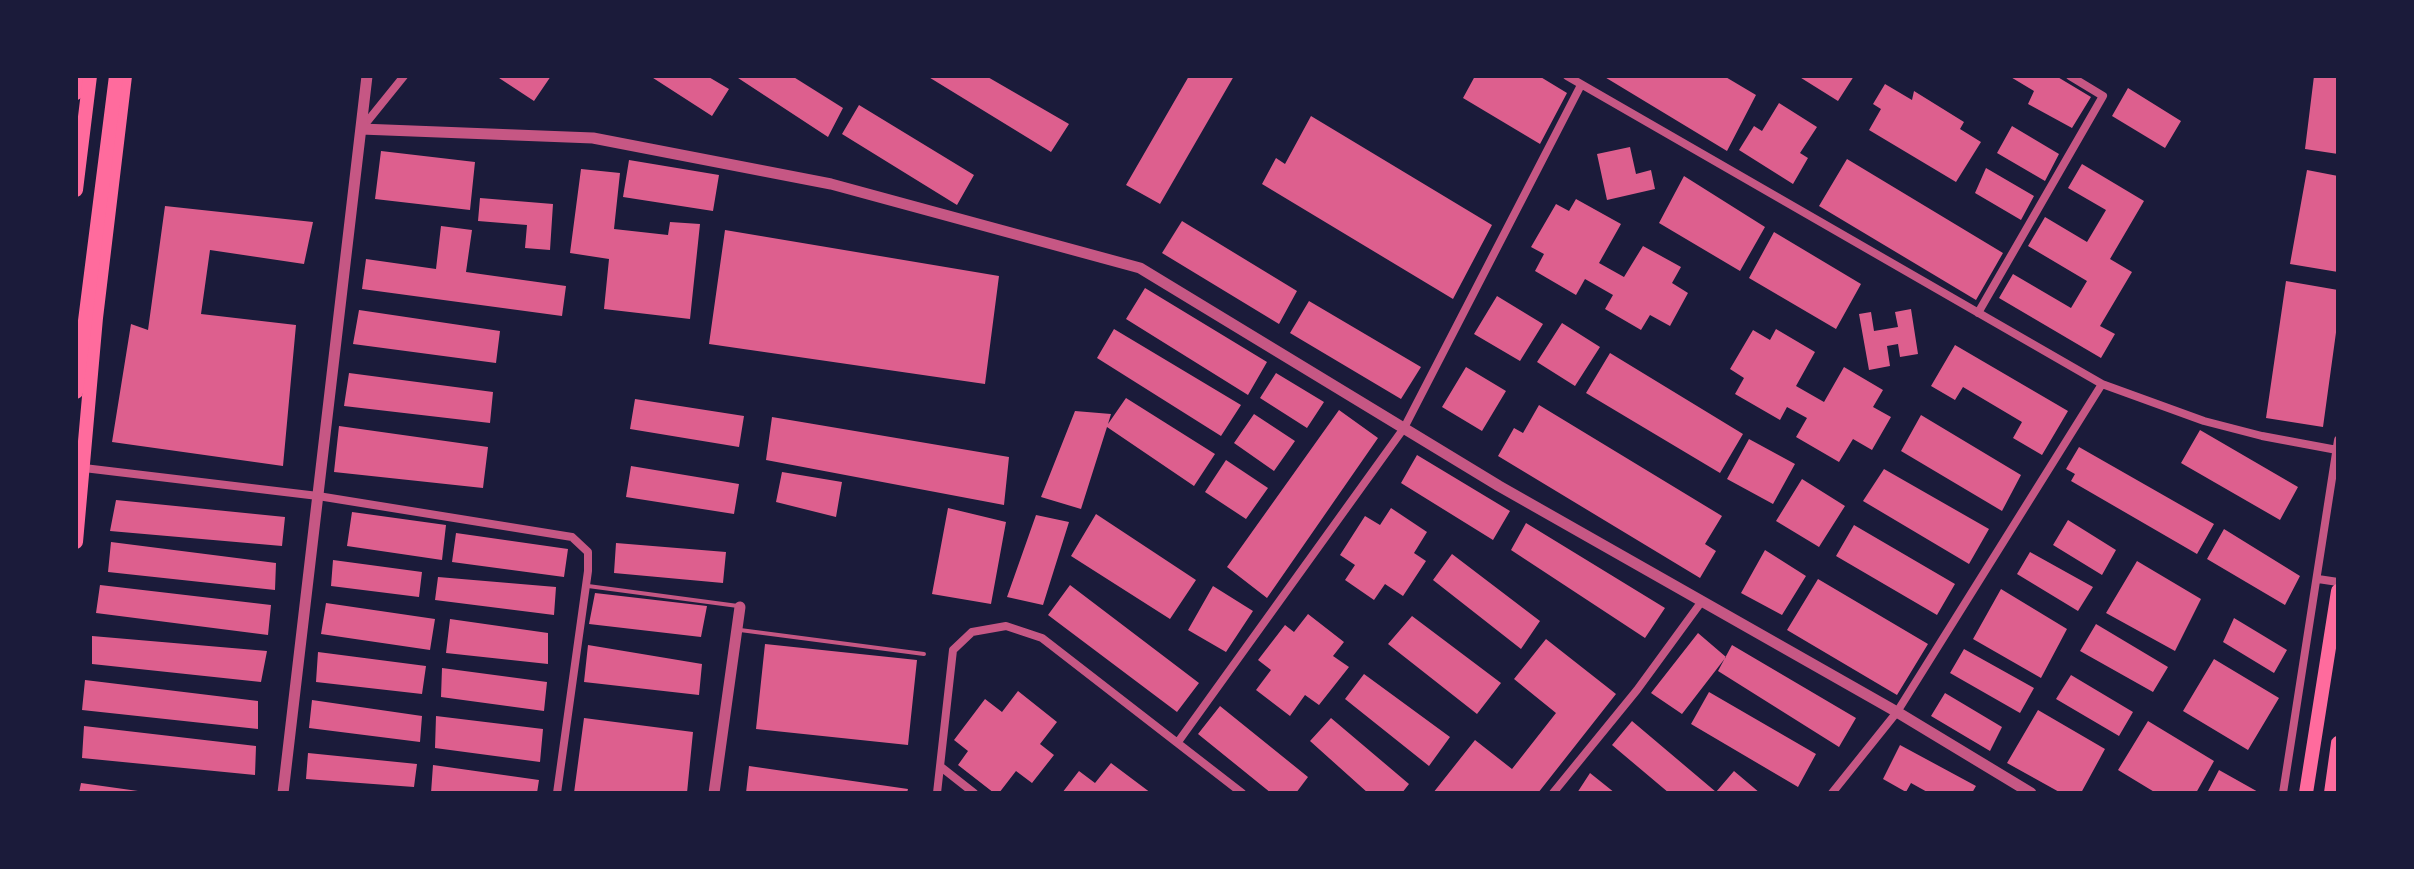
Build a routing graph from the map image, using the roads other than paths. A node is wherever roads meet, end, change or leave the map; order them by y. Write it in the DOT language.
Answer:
graph roads {
  1 [pos="78,76"];
  2 [pos="90,76"];
  3 [pos="116,76"];
  4 [pos="125,76"];
  5 [pos="367,76"];
  6 [pos="404,76"];
  7 [pos="1567,76"];
  8 [pos="2070,76"];
  9 [pos="1581,85"];
  10 [pos="76,93"];
  11 [pos="361,129"];
  12 [pos="76,190"];
  13 [pos="1978,313"];
  14 [pos="2102,384"];
  15 [pos="76,392"];
  16 [pos="1404,428"];
  17 [pos="2337,445"];
  18 [pos="84,468"];
  19 [pos="318,496"];
  20 [pos="76,542"];
  21 [pos="2318,579"];
  22 [pos="2338,582"];
  23 [pos="586,586"];
  24 [pos="2338,591"];
  25 [pos="1702,601"];
  26 [pos="740,607"];
  27 [pos="737,630"];
  28 [pos="924,654"];
  29 [pos="1897,712"];
  30 [pos="1178,742"];
  31 [pos="2338,743"];
  32 [pos="941,767"];
  33 [pos="283,793"];
  34 [pos="557,793"];
  35 [pos="714,793"];
  36 [pos="937,793"];
  37 [pos="974,793"];
  38 [pos="1242,793"];
  39 [pos="1553,793"];
  40 [pos="1832,793"];
  41 [pos="2031,793"];
  42 [pos="2283,793"];
  43 [pos="2306,793"];
  44 [pos="2331,793"];
  1 -- 10 [label="main road"];
  2 -- 12 [label="main road"];
  3 -- 15 [label="main road"];
  4 -- 18 [label="main road"];
  5 -- 11 [label="street"];
  6 -- 11 [label="street"];
  7 -- 9 [label="street"];
  8 -- 13 [label="street"];
  9 -- 13 [label="street"];
  9 -- 16 [label="street"];
  11 -- 16 [label="street"];
  11 -- 19 [label="street"];
  13 -- 14 [label="street"];
  14 -- 17 [label="street"];
  14 -- 29 [label="street"];
  16 -- 25 [label="street"];
  16 -- 30 [label="street"];
  17 -- 21 [label="street"];
  18 -- 19 [label="street"];
  18 -- 20 [label="main road"];
  19 -- 23 [label="street"];
  19 -- 33 [label="street"];
  21 -- 22 [label="street"];
  21 -- 42 [label="street"];
  23 -- 26 [label="lane"];
  23 -- 34 [label="street"];
  24 -- 43 [label="main road"];
  25 -- 29 [label="street"];
  25 -- 39 [label="street"];
  26 -- 27 [label="street"];
  27 -- 28 [label="lane"];
  27 -- 35 [label="street"];
  29 -- 40 [label="street"];
  29 -- 41 [label="street"];
  30 -- 32 [label="street"];
  30 -- 38 [label="street"];
  31 -- 44 [label="main road"];
  32 -- 36 [label="street"];
  32 -- 37 [label="street"];
}
